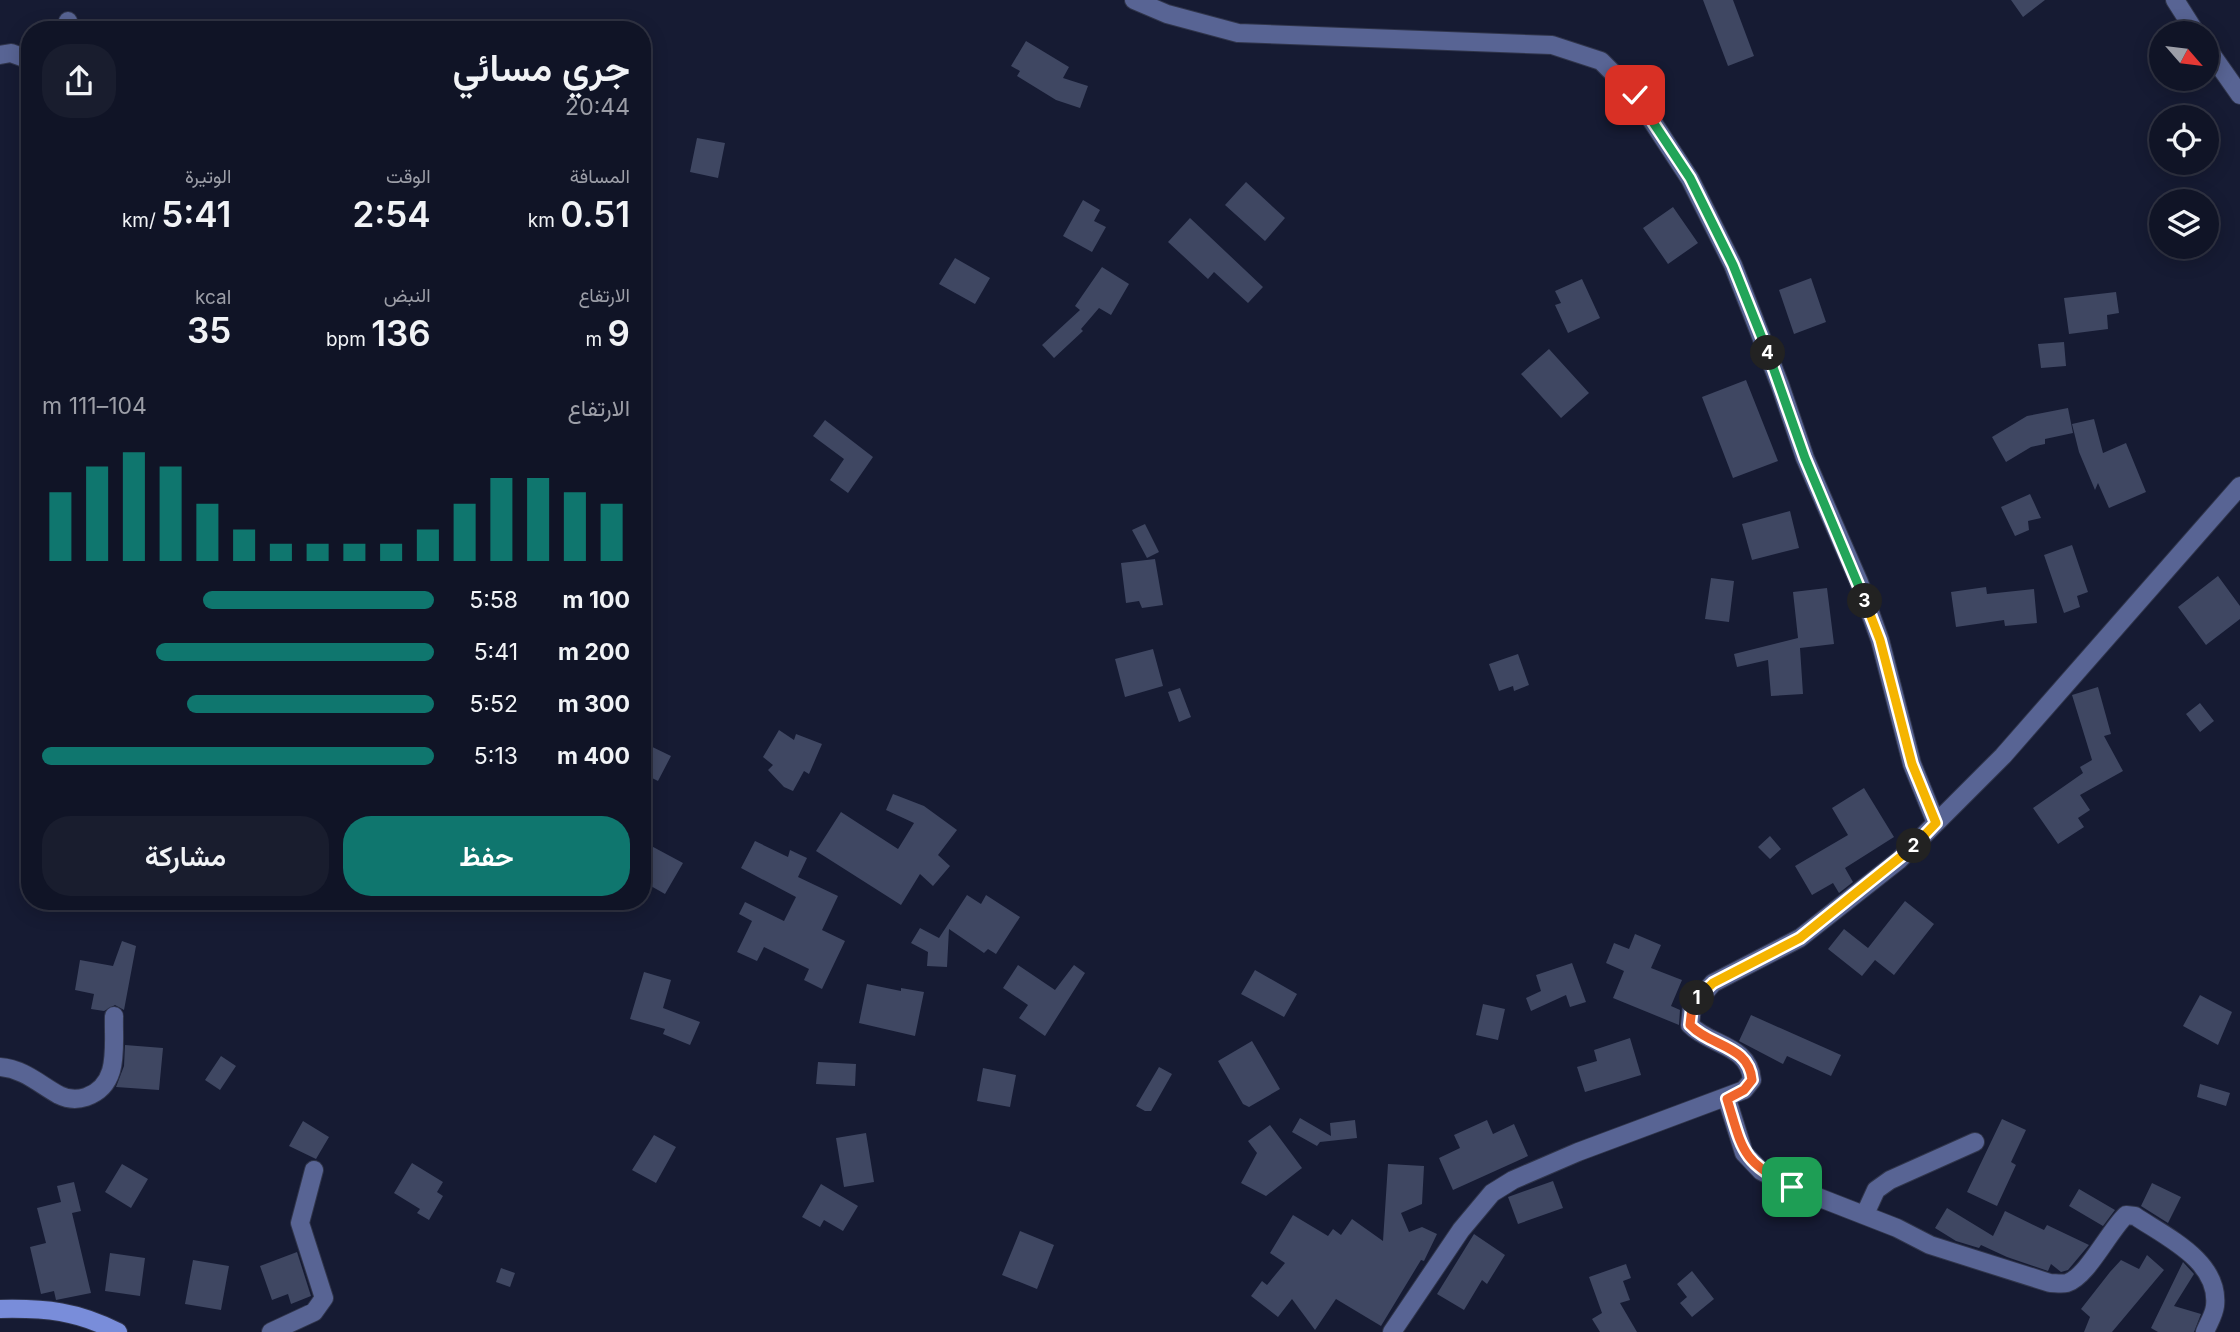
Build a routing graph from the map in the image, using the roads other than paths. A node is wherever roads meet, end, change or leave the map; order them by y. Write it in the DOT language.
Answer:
graph roads {
  1 [pos="1134,0"];
  2 [pos="2175,0"];
  3 [pos="2188,21"];
  4 [pos="0,55"];
  5 [pos="21,57"];
  6 [pos="2219,65"];
  7 [pos="2240,95"];
  8 [pos="2240,486"];
  9 [pos="1936,823"];
  10 [pos="114,1016"];
  11 [pos="0,1067"];
  12 [pos="1727,1099"];
  13 [pos="1975,1142"];
  14 [pos="314,1170"];
  15 [pos="1865,1214"];
  16 [pos="0,1309"];
  17 [pos="118,1332"];
  18 [pos="271,1332"];
  19 [pos="1392,1332"];
  20 [pos="2205,1332"];
  1 -- 9 [label="street"];
  2 -- 3 [label="street"];
  4 -- 5 [label="street"];
  6 -- 7 [label="street"];
  8 -- 9 [label="street"];
  9 -- 12 [label="street"];
  10 -- 11 [label="street"];
  12 -- 15 [label="street"];
  12 -- 19 [label="street"];
  13 -- 15 [label="street"];
  14 -- 18 [label="street"];
  15 -- 20 [label="street"];
  16 -- 17 [label="main road"];
}
